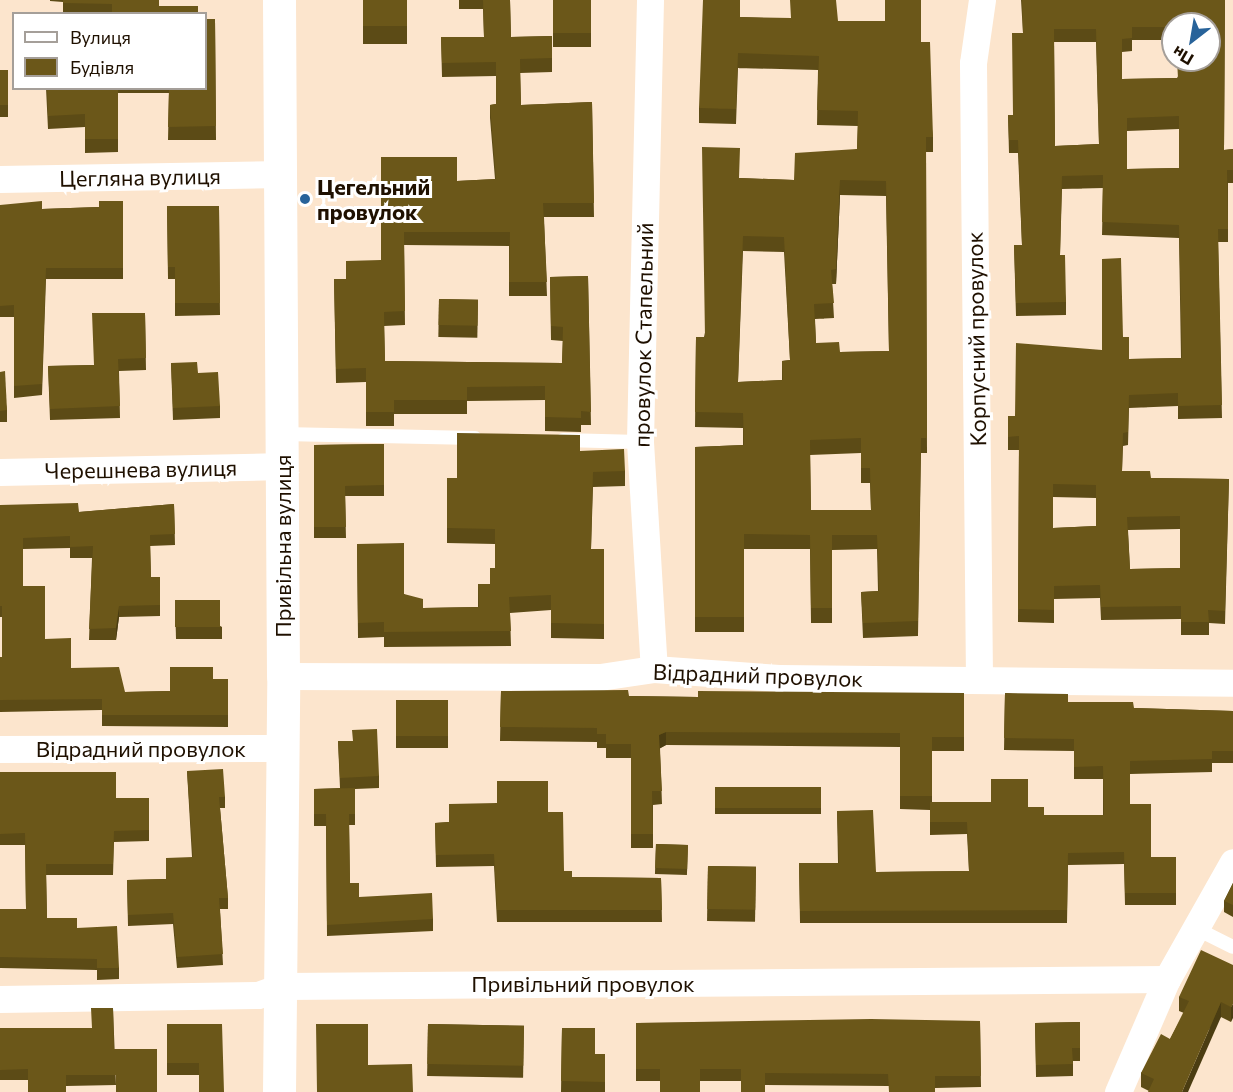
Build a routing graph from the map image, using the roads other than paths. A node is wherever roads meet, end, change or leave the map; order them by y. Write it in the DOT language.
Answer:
graph roads {
  1 [pos="279,0"];
  2 [pos="650,0"];
  3 [pos="982,0"];
  4 [pos="280,174"];
  5 [pos="0,179"];
  6 [pos="282,434"];
  7 [pos="497,439"];
  8 [pos="544,440"];
  9 [pos="640,442"];
  10 [pos="283,466"];
  11 [pos="0,472"];
  12 [pos="654,669"];
  13 [pos="283,676"];
  14 [pos="979,680"];
  15 [pos="1233,683"];
  16 [pos="282,748"];
  17 [pos="0,749"];
  18 [pos="1233,862"];
  19 [pos="1196,928"];
  20 [pos="1233,947"];
  21 [pos="1167,979"];
  22 [pos="282,986"];
  23 [pos="0,999"];
  24 [pos="279,1092"];
  25 [pos="1119,1092"];
  1 -- 4 [label="street, Привільна вулиця"];
  2 -- 9 [label="street, провулок Стапельний"];
  3 -- 14 [label="street, Корпусний провулок"];
  4 -- 5 [label="street, Цегляна вулиця"];
  4 -- 6 [label="street, Привільна вулиця"];
  6 -- 7 [label="lane"];
  6 -- 10 [label="street, Привільна вулиця"];
  8 -- 9 [label="lane"];
  9 -- 12 [label="street, провулок Стапельний"];
  10 -- 11 [label="street, Черешнева вулиця"];
  10 -- 13 [label="street, Привільна вулиця"];
  12 -- 13 [label="street, Відрадний провулок"];
  12 -- 14 [label="street, Відрадний провулок"];
  13 -- 16 [label="street, Привільна вулиця"];
  14 -- 15 [label="street, Відрадний провулок"];
  16 -- 17 [label="street, Відрадний провулок"];
  16 -- 22 [label="street, Привільна вулиця"];
  18 -- 19 [label="street"];
  19 -- 20 [label="lane"];
  19 -- 21 [label="street"];
  21 -- 22 [label="street, Привільний провулок"];
  21 -- 25 [label="street"];
  22 -- 23 [label="street, Привільний провулок"];
  22 -- 24 [label="street, Привільна вулиця"];
}
